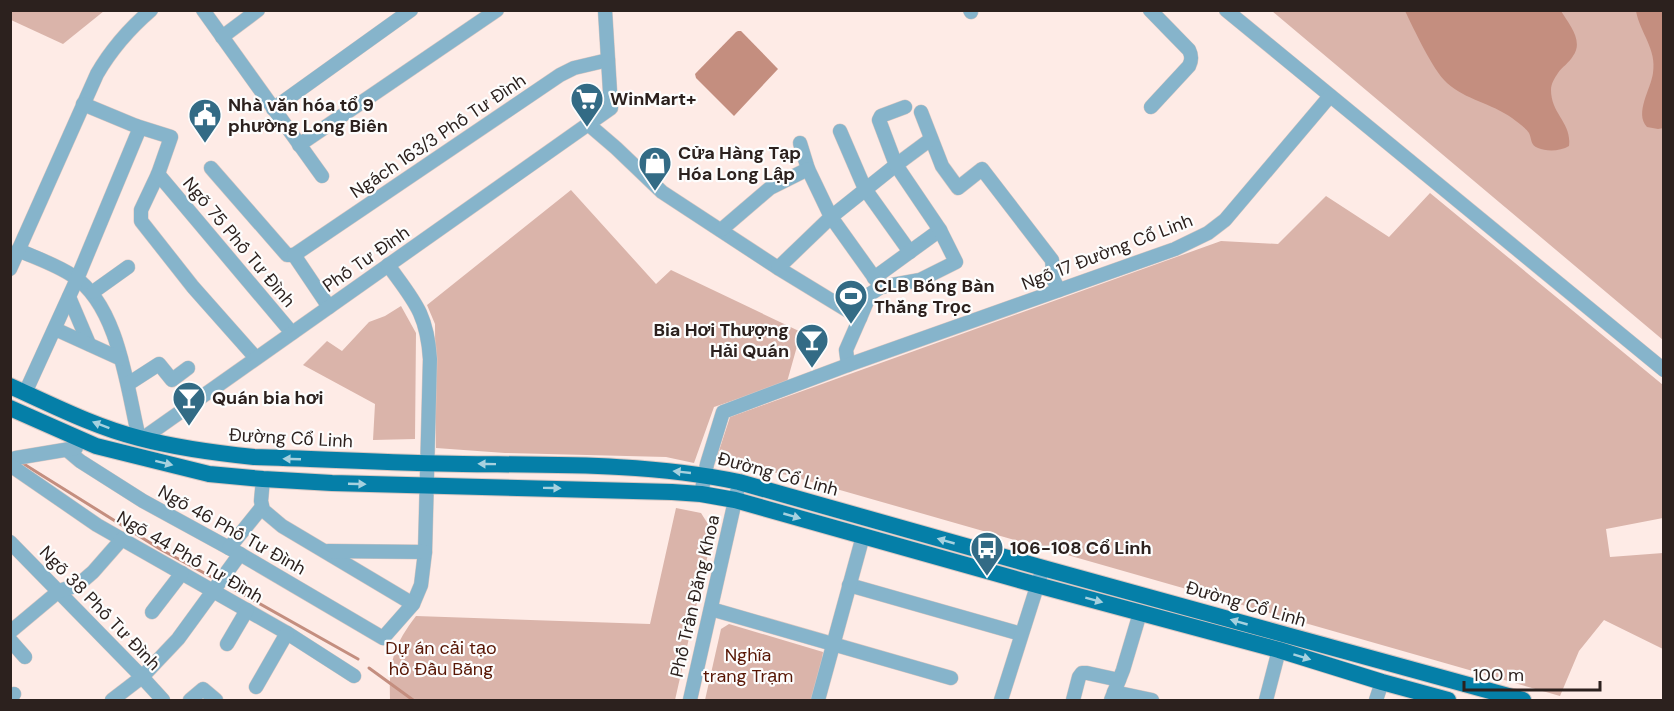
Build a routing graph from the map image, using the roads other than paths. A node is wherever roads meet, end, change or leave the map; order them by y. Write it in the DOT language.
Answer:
graph roads {
  1 [pos="152,10"];
  2 [pos="203,10"];
  3 [pos="258,10"];
  4 [pos="411,10"];
  5 [pos="497,10"];
  6 [pos="605,10"];
  7 [pos="1150,10"];
  8 [pos="1226,10"];
  9 [pos="222,37"];
  10 [pos="608,60"];
  11 [pos="1330,96"];
  12 [pos="83,104"];
  13 [pos="905,107"];
  14 [pos="1150,107"];
  15 [pos="273,109"];
  16 [pos="921,111"];
  17 [pos="588,124"];
  18 [pos="136,126"];
  19 [pos="840,130"];
  20 [pos="932,139"];
  21 [pos="800,142"];
  22 [pos="299,145"];
  23 [pos="896,165"];
  24 [pos="211,168"];
  25 [pos="808,169"];
  26 [pos="158,174"];
  27 [pos="322,176"];
  28 [pos="865,189"];
  29 [pos="831,217"];
  30 [pos="722,230"];
  31 [pos="940,230"];
  32 [pos="18,250"];
  33 [pos="910,252"];
  34 [pos="294,255"];
  35 [pos="388,265"];
  36 [pos="128,267"];
  37 [pos="10,268"];
  38 [pos="778,268"];
  39 [pos="77,279"];
  40 [pos="878,282"];
  41 [pos="1059,290"];
  42 [pos="93,292"];
  43 [pos="69,297"];
  44 [pos="329,307"];
  45 [pos="860,318"];
  46 [pos="55,329"];
  47 [pos="292,333"];
  48 [pos="89,344"];
  49 [pos="256,358"];
  50 [pos="121,359"];
  51 [pos="848,365"];
  52 [pos="188,368"];
  53 [pos="1664,370"];
  54 [pos="128,384"];
  55 [pos="18,389"];
  56 [pos="10,408"];
  57 [pos="141,439"];
  58 [pos="96,446"];
  59 [pos="67,450"];
  60 [pos="12,461"];
  61 [pos="428,463"];
  62 [pos="705,474"];
  63 [pos="263,479"];
  64 [pos="739,482"];
  65 [pos="427,486"];
  66 [pos="701,495"];
  67 [pos="735,500"];
  68 [pos="262,507"];
  69 [pos="863,536"];
  70 [pos="122,539"];
  71 [pos="10,542"];
  72 [pos="326,550"];
  73 [pos="235,551"];
  74 [pos="424,552"];
  75 [pos="1043,568"];
  76 [pos="182,573"];
  77 [pos="218,585"];
  78 [pos="849,585"];
  79 [pos="1037,585"];
  80 [pos="59,591"];
  81 [pos="413,604"];
  82 [pos="711,609"];
  83 [pos="247,610"];
  84 [pos="152,612"];
  85 [pos="1140,613"];
  86 [pos="10,632"];
  87 [pos="288,633"];
  88 [pos="1022,634"];
  89 [pos="10,640"];
  90 [pos="227,644"];
  91 [pos="833,644"];
  92 [pos="1279,650"];
  93 [pos="1356,655"];
  94 [pos="26,657"];
  95 [pos="1351,672"];
  96 [pos="354,676"];
  97 [pos="142,677"];
  98 [pos="951,678"];
  99 [pos="1382,682"];
  100 [pos="1415,682"];
  101 [pos="256,687"];
  102 [pos="1115,691"];
  103 [pos="112,700"];
  104 [pos="163,700"];
  105 [pos="190,700"];
  106 [pos="216,700"];
  107 [pos="690,700"];
  108 [pos="818,700"];
  109 [pos="1000,700"];
  110 [pos="1074,700"];
  111 [pos="1152,700"];
  112 [pos="1266,700"];
  113 [pos="1376,700"];
  114 [pos="1448,700"];
  115 [pos="1480,700"];
  116 [pos="1522,700"];
  1 -- 12 [label="street"];
  2 -- 9 [label="street"];
  3 -- 9 [label="street"];
  4 -- 15 [label="street"];
  5 -- 22 [label="street"];
  6 -- 10 [label="street"];
  7 -- 14 [label="street"];
  8 -- 11 [label="street"];
  9 -- 15 [label="street"];
  10 -- 17 [label="street, Phố Tư Đình"];
  10 -- 34 [label="street, Ngách 163/3 Phố Tư Đình"];
  11 -- 41 [label="street, Ngõ 17 Đường Cổ Linh"];
  11 -- 53 [label="street"];
  12 -- 18 [label="street"];
  12 -- 32 [label="street"];
  13 -- 23 [label="street"];
  15 -- 22 [label="street"];
  16 -- 20 [label="street"];
  17 -- 30 [label="street"];
  17 -- 35 [label="street, Phố Tư Đình"];
  18 -- 26 [label="street"];
  18 -- 39 [label="street"];
  19 -- 28 [label="street"];
  20 -- 23 [label="street"];
  20 -- 41 [label="street"];
  21 -- 25 [label="street"];
  22 -- 27 [label="street"];
  23 -- 28 [label="street"];
  23 -- 31 [label="street"];
  24 -- 34 [label="street"];
  25 -- 29 [label="street"];
  25 -- 30 [label="street"];
  26 -- 47 [label="street, Ngõ 75 Phố Tư Đình"];
  26 -- 49 [label="street"];
  28 -- 29 [label="street"];
  28 -- 33 [label="street"];
  29 -- 38 [label="street"];
  29 -- 40 [label="street"];
  30 -- 38 [label="street"];
  31 -- 33 [label="street"];
  31 -- 40 [label="street"];
  32 -- 37 [label="street"];
  32 -- 39 [label="street"];
  33 -- 40 [label="street"];
  34 -- 44 [label="street"];
  35 -- 44 [label="street, Phố Tư Đình"];
  35 -- 61 [label="street"];
  36 -- 42 [label="street"];
  38 -- 45 [label="street"];
  39 -- 42 [label="street"];
  39 -- 43 [label="street"];
  40 -- 45 [label="street"];
  41 -- 51 [label="street, Ngõ 17 Đường Cổ Linh"];
  42 -- 50 [label="street"];
  43 -- 46 [label="street"];
  43 -- 48 [label="street"];
  44 -- 47 [label="street, Phố Tư Đình"];
  45 -- 51 [label="street"];
  46 -- 48 [label="street"];
  46 -- 55 [label="street"];
  47 -- 49 [label="street, Phố Tư Đình"];
  48 -- 50 [label="street"];
  49 -- 57 [label="street, Phố Tư Đình"];
  50 -- 54 [label="street"];
  51 -- 62 [label="street, Ngõ 17 Đường Cổ Linh"];
  52 -- 54 [label="street"];
  54 -- 57 [label="street"];
  57 -- 55 [label="main road, Đường Cổ Linh, one-way"];
  56 -- 58 [label="main road, Đường Cổ Linh"];
  61 -- 57 [label="main road, Đường Cổ Linh, one-way"];
  58 -- 59 [label="street"];
  58 -- 63 [label="main road, Đường Cổ Linh, one-way"];
  59 -- 60 [label="street"];
  59 -- 73 [label="street, Ngõ 46 Phố Tư Đình"];
  60 -- 70 [label="street, Ngõ 44 Phố Tư Đình"];
  62 -- 61 [label="main road, Đường Cổ Linh, one-way"];
  61 -- 65 [label="street"];
  62 -- 64 [label="main road, Đường Cổ Linh"];
  62 -- 66 [label="street, Ngõ 17 Đường Cổ Linh"];
  63 -- 65 [label="main road, Đường Cổ Linh, one-way"];
  63 -- 68 [label="street"];
  64 -- 67 [label="street, Phố Trần Đăng Khoa"];
  75 -- 64 [label="main road, Đường Cổ Linh, one-way"];
  65 -- 66 [label="main road, Đường Cổ Linh, one-way"];
  65 -- 74 [label="street"];
  66 -- 67 [label="main road, Đường Cổ Linh"];
  67 -- 69 [label="main road, Đường Cổ Linh, one-way"];
  67 -- 82 [label="street, Phố Trần Đăng Khoa"];
  68 -- 72 [label="street"];
  68 -- 73 [label="street"];
  69 -- 78 [label="street"];
  69 -- 79 [label="main road, Đường Cổ Linh"];
  70 -- 76 [label="street, Ngõ 44 Phố Tư Đình"];
  70 -- 80 [label="street"];
  71 -- 80 [label="street, Ngõ 38 Phố Tư Đình"];
  72 -- 74 [label="street"];
  72 -- 81 [label="street"];
  73 -- 77 [label="street"];
  73 -- 81 [label="street, Ngõ 46 Phố Tư Đình"];
  74 -- 81 [label="street"];
  75 -- 79 [label="street"];
  93 -- 75 [label="main road, Đường Cổ Linh, one-way"];
  76 -- 77 [label="street, Ngõ 44 Phố Tư Đình"];
  76 -- 84 [label="street"];
  77 -- 83 [label="street, Ngõ 44 Phố Tư Đình"];
  77 -- 97 [label="street"];
  78 -- 88 [label="street"];
  78 -- 91 [label="street"];
  79 -- 85 [label="main road, Đường Cổ Linh, one-way"];
  79 -- 88 [label="street"];
  80 -- 86 [label="street"];
  80 -- 97 [label="street, Ngõ 38 Phố Tư Đình"];
  82 -- 91 [label="street"];
  82 -- 107 [label="street, Phố Trần Đăng Khoa"];
  83 -- 87 [label="street, Ngõ 44 Phố Tư Đình"];
  83 -- 90 [label="street"];
  85 -- 92 [label="main road, Đường Cổ Linh"];
  85 -- 102 [label="street"];
  87 -- 96 [label="street, Ngõ 44 Phố Tư Đình"];
  87 -- 101 [label="street"];
  88 -- 109 [label="street"];
  89 -- 94 [label="street"];
  91 -- 98 [label="street"];
  91 -- 108 [label="street"];
  92 -- 95 [label="main road, Đường Cổ Linh, one-way"];
  92 -- 112 [label="street"];
  93 -- 100 [label="main road"];
  93 -- 116 [label="main road, Đường Cổ Linh"];
  95 -- 99 [label="main road, Đường Cổ Linh"];
  95 -- 100 [label="main road"];
  97 -- 103 [label="street"];
  97 -- 104 [label="street, Ngõ 38 Phố Tư Đình"];
  99 -- 113 [label="street"];
  99 -- 114 [label="main road, Đường Cổ Linh"];
  100 -- 115 [label="main road"];
  102 -- 110 [label="street"];
  102 -- 111 [label="street"];
  105 -- 106 [label="street"];
}
